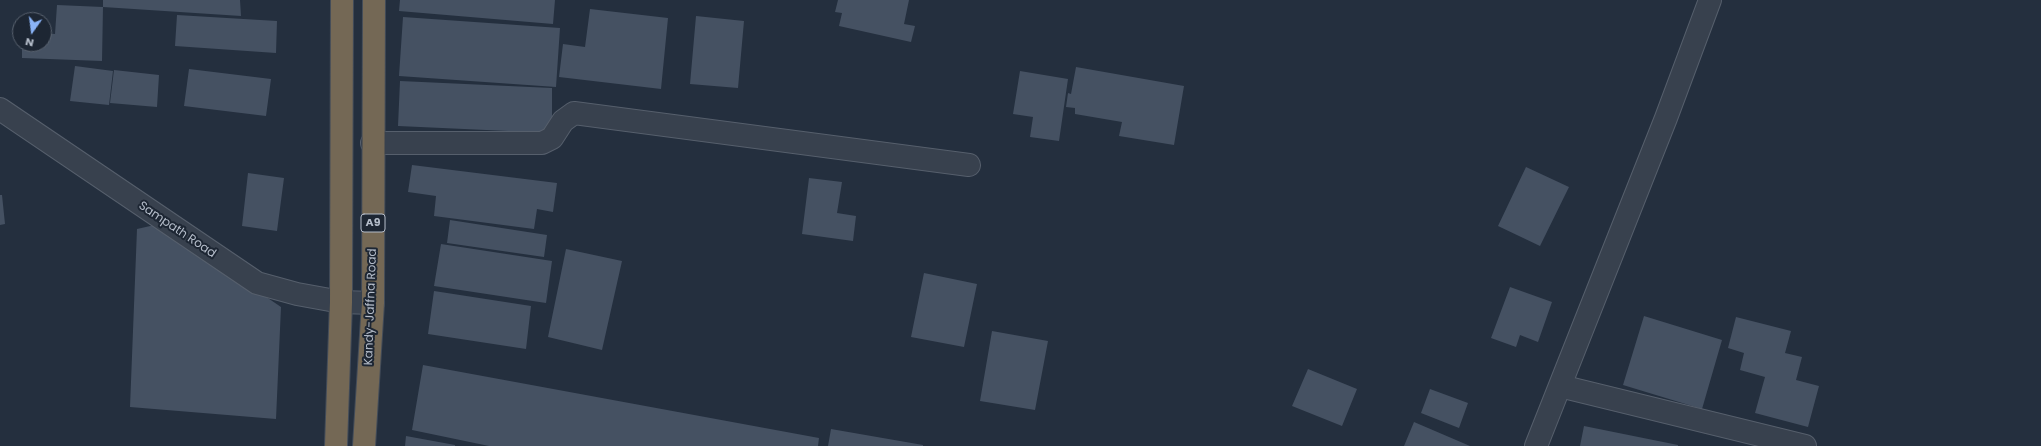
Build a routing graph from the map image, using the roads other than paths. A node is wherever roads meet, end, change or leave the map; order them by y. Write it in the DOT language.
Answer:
graph roads {
  1 [pos="342,0"];
  2 [pos="374,0"];
  3 [pos="1710,0"];
  4 [pos="0,109"];
  5 [pos="372,143"];
  6 [pos="969,164"];
  7 [pos="341,302"];
  8 [pos="373,303"];
  9 [pos="1560,386"];
  10 [pos="336,446"];
  11 [pos="364,446"];
  12 [pos="1536,446"];
  13 [pos="1805,446"];
  1 -- 7 [label="highway"];
  2 -- 5 [label="highway, Kandy-Jaffna Road / A9"];
  3 -- 9 [label="street"];
  4 -- 7 [label="street, Sampath Road"];
  5 -- 6 [label="street"];
  5 -- 8 [label="highway, Kandy-Jaffna Road / A9"];
  7 -- 8 [label="street, Sampath Road"];
  7 -- 10 [label="highway"];
  8 -- 11 [label="highway, Kandy-Jaffna Road / A9"];
  9 -- 12 [label="street"];
  9 -- 13 [label="street"];
}
